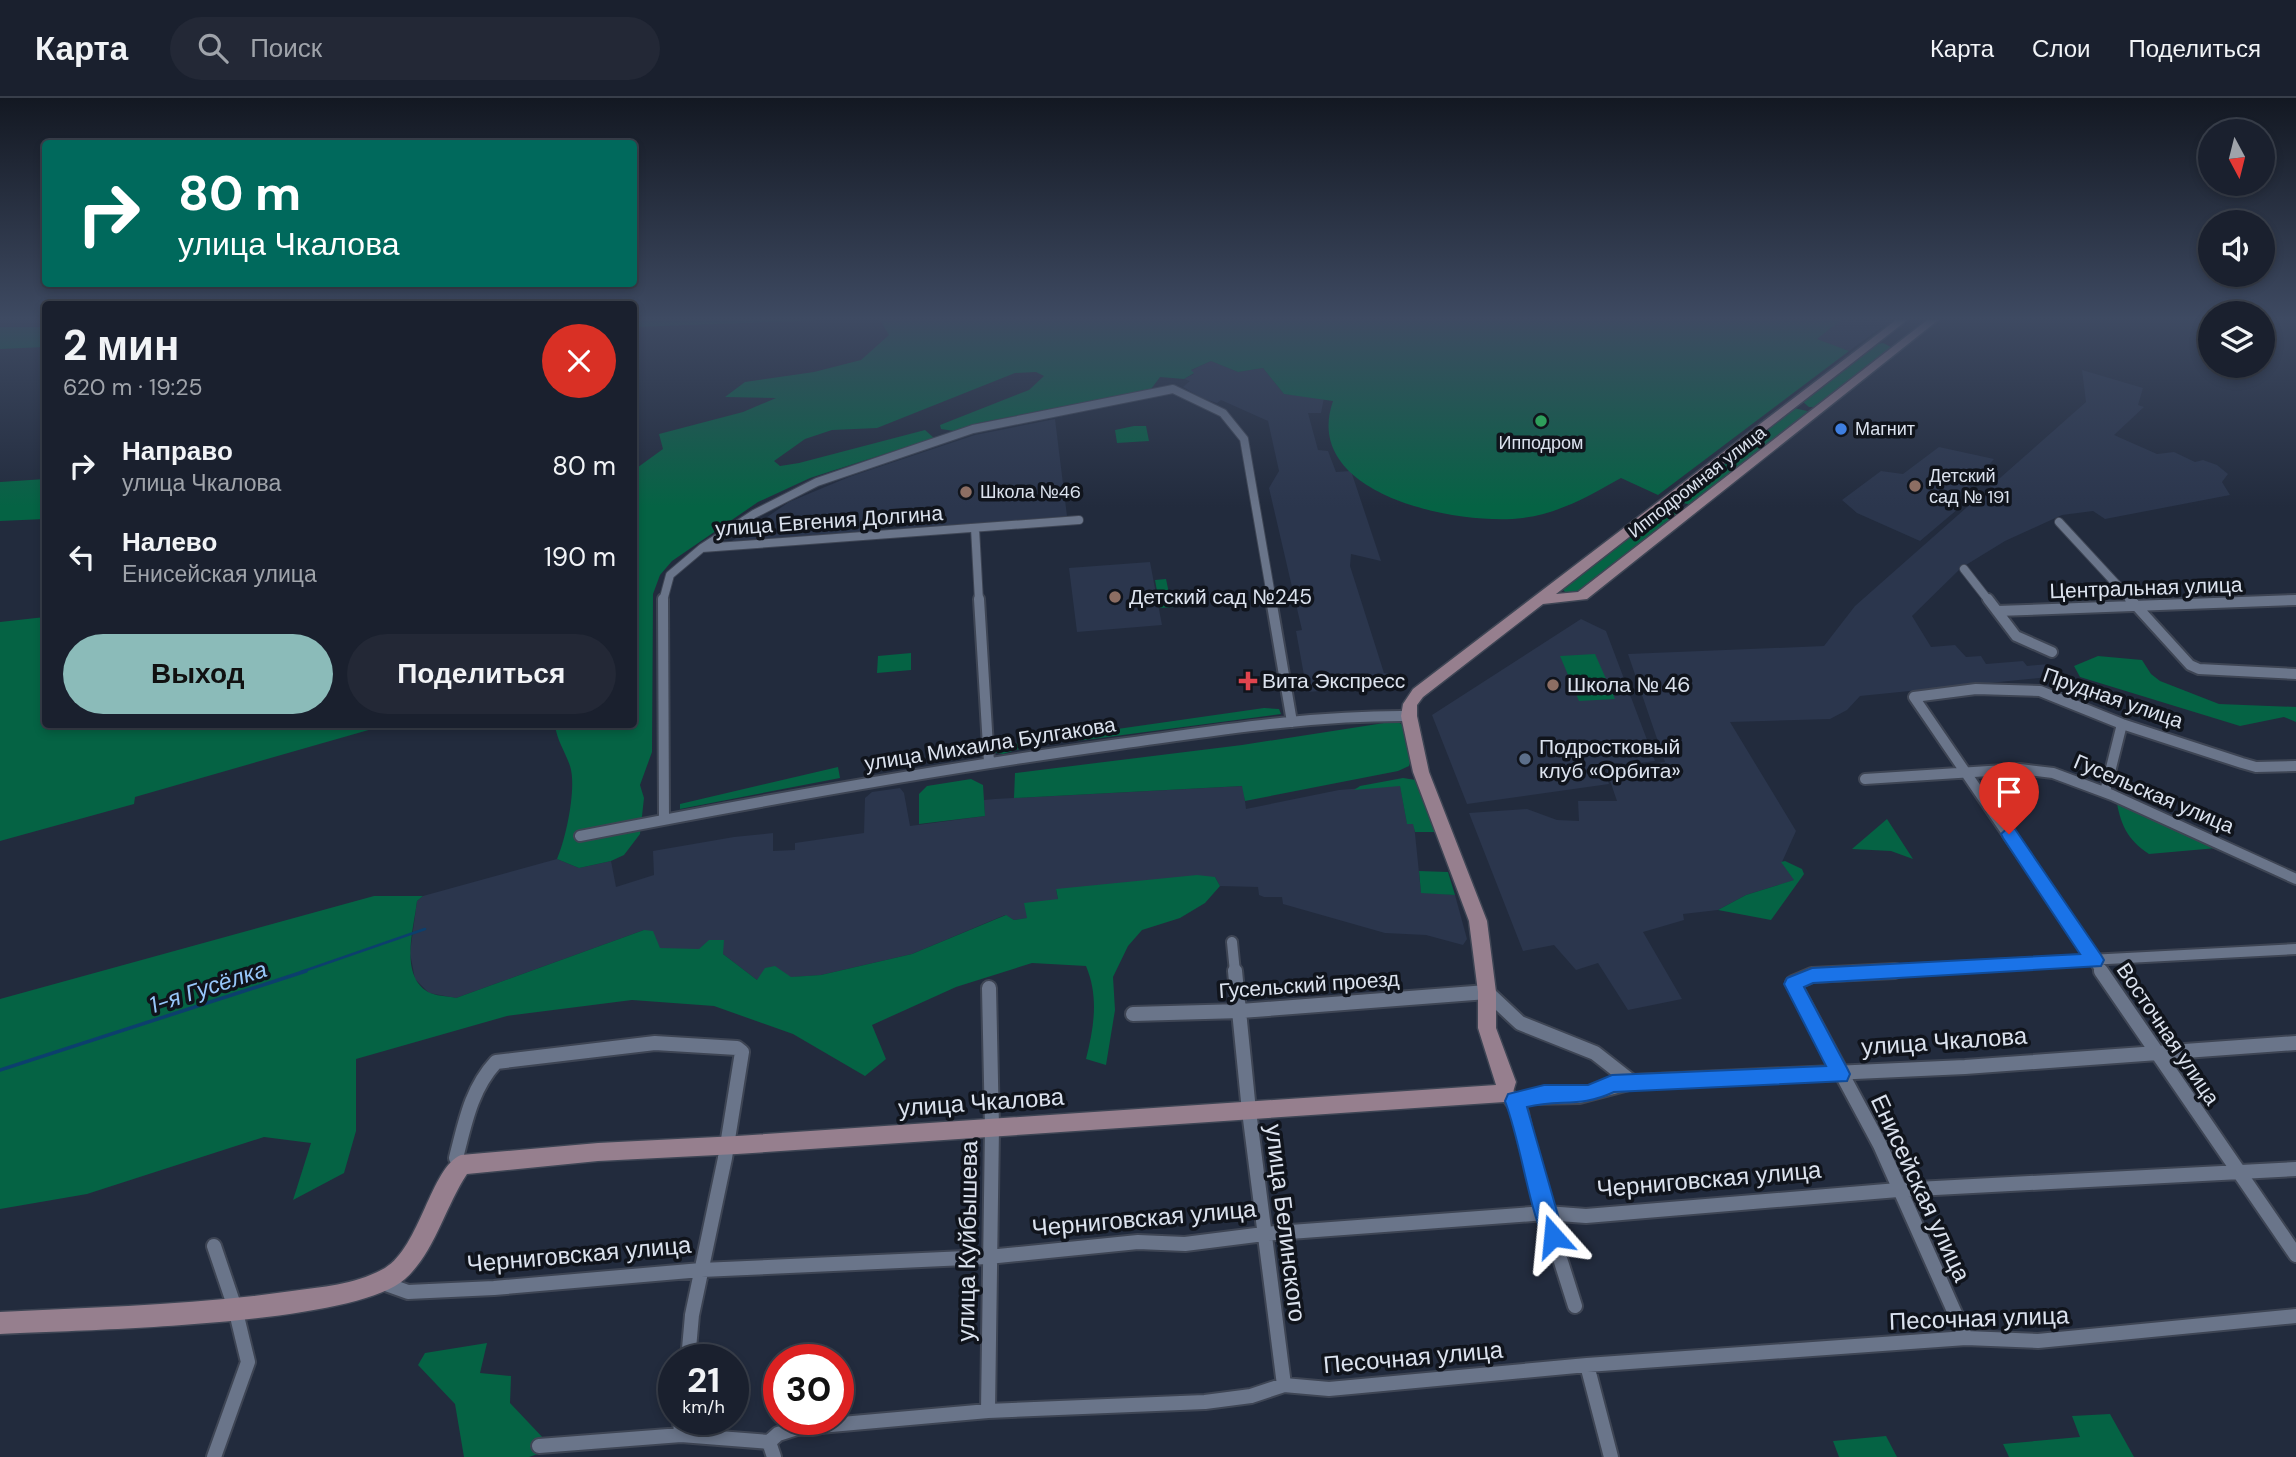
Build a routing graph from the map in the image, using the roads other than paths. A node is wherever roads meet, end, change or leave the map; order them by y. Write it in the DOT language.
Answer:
graph roads {
  1 [pos="1823,380"];
  2 [pos="1856,380"];
  3 [pos="1079,520"];
  4 [pos="2059,522"];
  5 [pos="975,528"];
  6 [pos="702,548"];
  7 [pos="1964,569"];
  8 [pos="1536,600"];
  9 [pos="2296,600"];
  10 [pos="2137,606"];
  11 [pos="1997,611"];
  12 [pos="2052,652"];
  13 [pos="2296,674"];
  14 [pos="1914,697"];
  15 [pos="1409,716"];
  16 [pos="1292,722"];
  17 [pos="2122,724"];
  18 [pos="989,763"];
  19 [pos="2296,766"];
  20 [pos="1965,771"];
  21 [pos="1865,779"];
  22 [pos="2105,792"];
  23 [pos="664,820"];
  24 [pos="580,836"];
  25 [pos="2296,879"];
  26 [pos="1232,942"];
  27 [pos="2296,949"];
  28 [pos="2095,960"];
  29 [pos="989,988"];
  30 [pos="1488,992"];
  31 [pos="1241,1011"];
  32 [pos="1133,1014"];
  33 [pos="2296,1043"];
  34 [pos="2157,1052"];
  35 [pos="1841,1074"];
  36 [pos="1632,1082"];
  37 [pos="1509,1097"];
  38 [pos="1249,1111"];
  39 [pos="992,1127"];
  40 [pos="726,1146"];
  41 [pos="461,1165"];
  42 [pos="2296,1169"];
  43 [pos="2241,1173"];
  44 [pos="1898,1190"];
  45 [pos="1546,1213"];
  46 [pos="1264,1234"];
  47 [pos="214,1246"];
  48 [pos="2296,1255"];
  49 [pos="988,1257"];
  50 [pos="701,1270"];
  51 [pos="383,1283"];
  52 [pos="1575,1306"];
  53 [pos="235,1308"];
  54 [pos="2296,1316"];
  55 [pos="0,1323"];
  56 [pos="1966,1338"];
  57 [pos="690,1344"];
  58 [pos="1587,1365"];
  59 [pos="1284,1385"];
  60 [pos="988,1411"];
  61 [pos="658,1430"];
  62 [pos="712,1435"];
  63 [pos="539,1446"];
  64 [pos="771,1450"];
  65 [pos="214,1457"];
  66 [pos="1611,1457"];
  1 -- 8 [label="street, Ипподромная улица"];
  2 -- 8 [label="street, Ипподромная улица"];
  3 -- 5 [label="street, улица Евгения Долгина"];
  4 -- 10 [label="street"];
  5 -- 6 [label="street, улица Евгения Долгина"];
  5 -- 18 [label="street"];
  6 -- 16 [label="street"];
  6 -- 23 [label="street, улица Евгения Долгина"];
  7 -- 11 [label="street"];
  8 -- 15 [label="street, Ипподромная улица"];
  9 -- 10 [label="street, Центральная улица"];
  10 -- 11 [label="street, Центральная улица"];
  10 -- 13 [label="street"];
  11 -- 12 [label="street"];
  14 -- 17 [label="street, Прудная улица"];
  14 -- 20 [label="street, Восточная улица"];
  15 -- 16 [label="street, улица Михаила Булгакова"];
  15 -- 30 [label="street"];
  16 -- 18 [label="street, улица Михаила Булгакова"];
  17 -- 19 [label="street, Прудная улица"];
  17 -- 22 [label="street"];
  18 -- 23 [label="street, улица Михаила Булгакова"];
  20 -- 21 [label="street, Гусельская улица"];
  20 -- 22 [label="street, Гусельская улица"];
  20 -- 28 [label="street, Восточная улица"];
  22 -- 25 [label="street, Гусельская улица"];
  23 -- 24 [label="street, улица Михаила Булгакова"];
  26 -- 31 [label="street, улица Белинского"];
  27 -- 28 [label="street"];
  28 -- 34 [label="street, Восточная улица"];
  28 -- 35 [label="street, Енисейская улица"];
  29 -- 39 [label="street, улица Куйбышева"];
  30 -- 31 [label="street, Гусельский проезд"];
  30 -- 36 [label="street"];
  30 -- 37 [label="street"];
  31 -- 32 [label="street, Гусельский проезд"];
  31 -- 38 [label="street, улица Белинского"];
  33 -- 34 [label="street, улица Чкалова"];
  34 -- 35 [label="street, улица Чкалова"];
  34 -- 43 [label="street, Восточная улица"];
  35 -- 36 [label="street, улица Чкалова"];
  35 -- 44 [label="street, Енисейская улица"];
  36 -- 37 [label="street, улица Чкалова"];
  37 -- 38 [label="street, улица Чкалова"];
  37 -- 45 [label="street"];
  38 -- 39 [label="street, улица Чкалова"];
  38 -- 46 [label="street, улица Белинского"];
  39 -- 40 [label="street, улица Чкалова"];
  39 -- 49 [label="street, улица Куйбышева"];
  40 -- 41 [label="street, улица Чкалова"];
  40 -- 41 [label="street"];
  40 -- 50 [label="street"];
  41 -- 51 [label="street"];
  42 -- 43 [label="street, Черниговская улица"];
  43 -- 44 [label="street, Черниговская улица"];
  43 -- 48 [label="street, Восточная улица"];
  44 -- 45 [label="street, Черниговская улица"];
  44 -- 56 [label="street, Енисейская улица"];
  45 -- 46 [label="street, Черниговская улица"];
  45 -- 52 [label="street"];
  46 -- 49 [label="street, Черниговская улица"];
  46 -- 59 [label="street, улица Белинского"];
  47 -- 53 [label="street"];
  49 -- 50 [label="street, Черниговская улица"];
  49 -- 60 [label="street, улица Куйбышева"];
  50 -- 51 [label="street, Черниговская улица"];
  50 -- 57 [label="street"];
  51 -- 53 [label="street"];
  53 -- 55 [label="street"];
  53 -- 65 [label="street"];
  54 -- 56 [label="street, Песочная улица"];
  56 -- 58 [label="street, Песочная улица"];
  58 -- 59 [label="street, Песочная улица"];
  58 -- 66 [label="street"];
  59 -- 60 [label="street, Песочная улица"];
  60 -- 64 [label="street, Песочная улица"];
  61 -- 63 [label="street, Песочная улица"];
  62 -- 64 [label="street, Песочная улица"];
}
